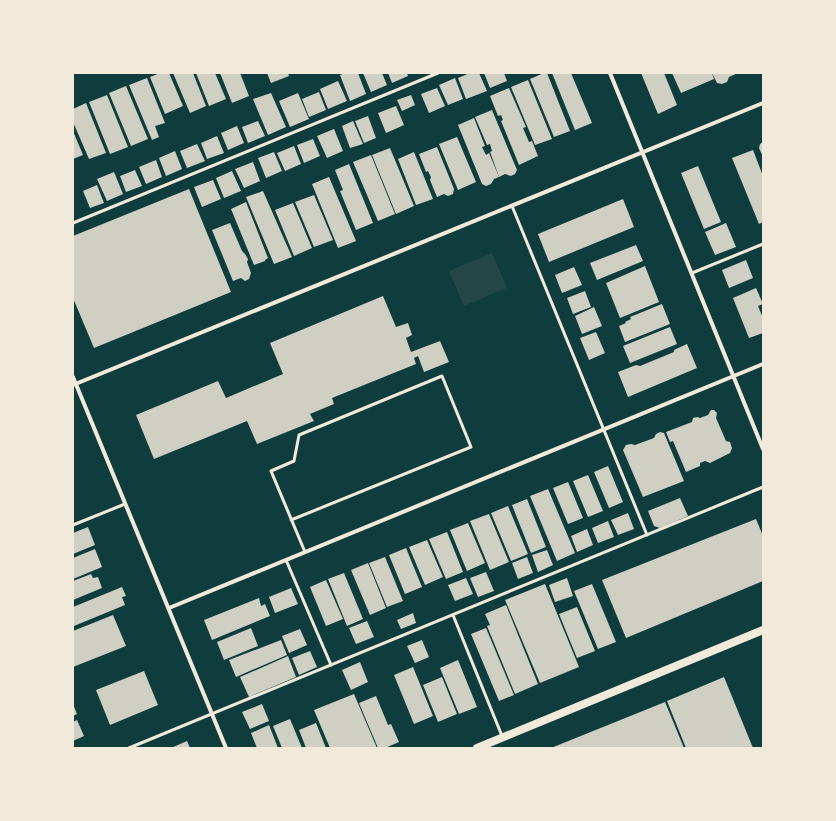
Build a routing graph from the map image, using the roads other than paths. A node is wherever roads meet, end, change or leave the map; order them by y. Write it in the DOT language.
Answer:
graph roads {
  1 [pos="438,73"];
  2 [pos="610,73"];
  3 [pos="763,103"];
  4 [pos="642,152"];
  5 [pos="512,206"];
  6 [pos="73,223"];
  7 [pos="763,244"];
  8 [pos="692,273"];
  9 [pos="763,364"];
  10 [pos="733,376"];
  11 [pos="73,378"];
  12 [pos="74,385"];
  13 [pos="604,430"];
  14 [pos="763,449"];
  15 [pos="763,487"];
  16 [pos="125,504"];
  17 [pos="291,520"];
  18 [pos="73,525"];
  19 [pos="647,535"];
  20 [pos="305,552"];
  21 [pos="286,560"];
  22 [pos="168,608"];
  23 [pos="453,615"];
  24 [pos="763,630"];
  25 [pos="331,665"];
  26 [pos="212,714"];
  27 [pos="503,738"];
  28 [pos="129,748"];
  29 [pos="226,748"];
  30 [pos="477,748"];
  1 -- 6 [label="lane"];
  2 -- 4 [label="street"];
  3 -- 4 [label="street"];
  4 -- 5 [label="street"];
  4 -- 8 [label="street"];
  5 -- 12 [label="street"];
  5 -- 13 [label="lane"];
  7 -- 8 [label="lane"];
  8 -- 10 [label="street"];
  9 -- 10 [label="street"];
  10 -- 13 [label="street"];
  10 -- 14 [label="street"];
  11 -- 12 [label="street"];
  12 -- 16 [label="street"];
  13 -- 19 [label="lane"];
  13 -- 20 [label="street"];
  15 -- 19 [label="lane"];
  16 -- 18 [label="lane"];
  16 -- 22 [label="street"];
  17 -- 17 [label="lane"];
  17 -- 20 [label="lane"];
  19 -- 23 [label="lane"];
  20 -- 21 [label="street"];
  21 -- 22 [label="street"];
  21 -- 25 [label="lane"];
  22 -- 26 [label="street"];
  23 -- 25 [label="lane"];
  23 -- 27 [label="lane"];
  24 -- 27 [label="main road"];
  25 -- 26 [label="lane"];
  26 -- 28 [label="lane"];
  26 -- 29 [label="street"];
  27 -- 30 [label="main road"];
}
